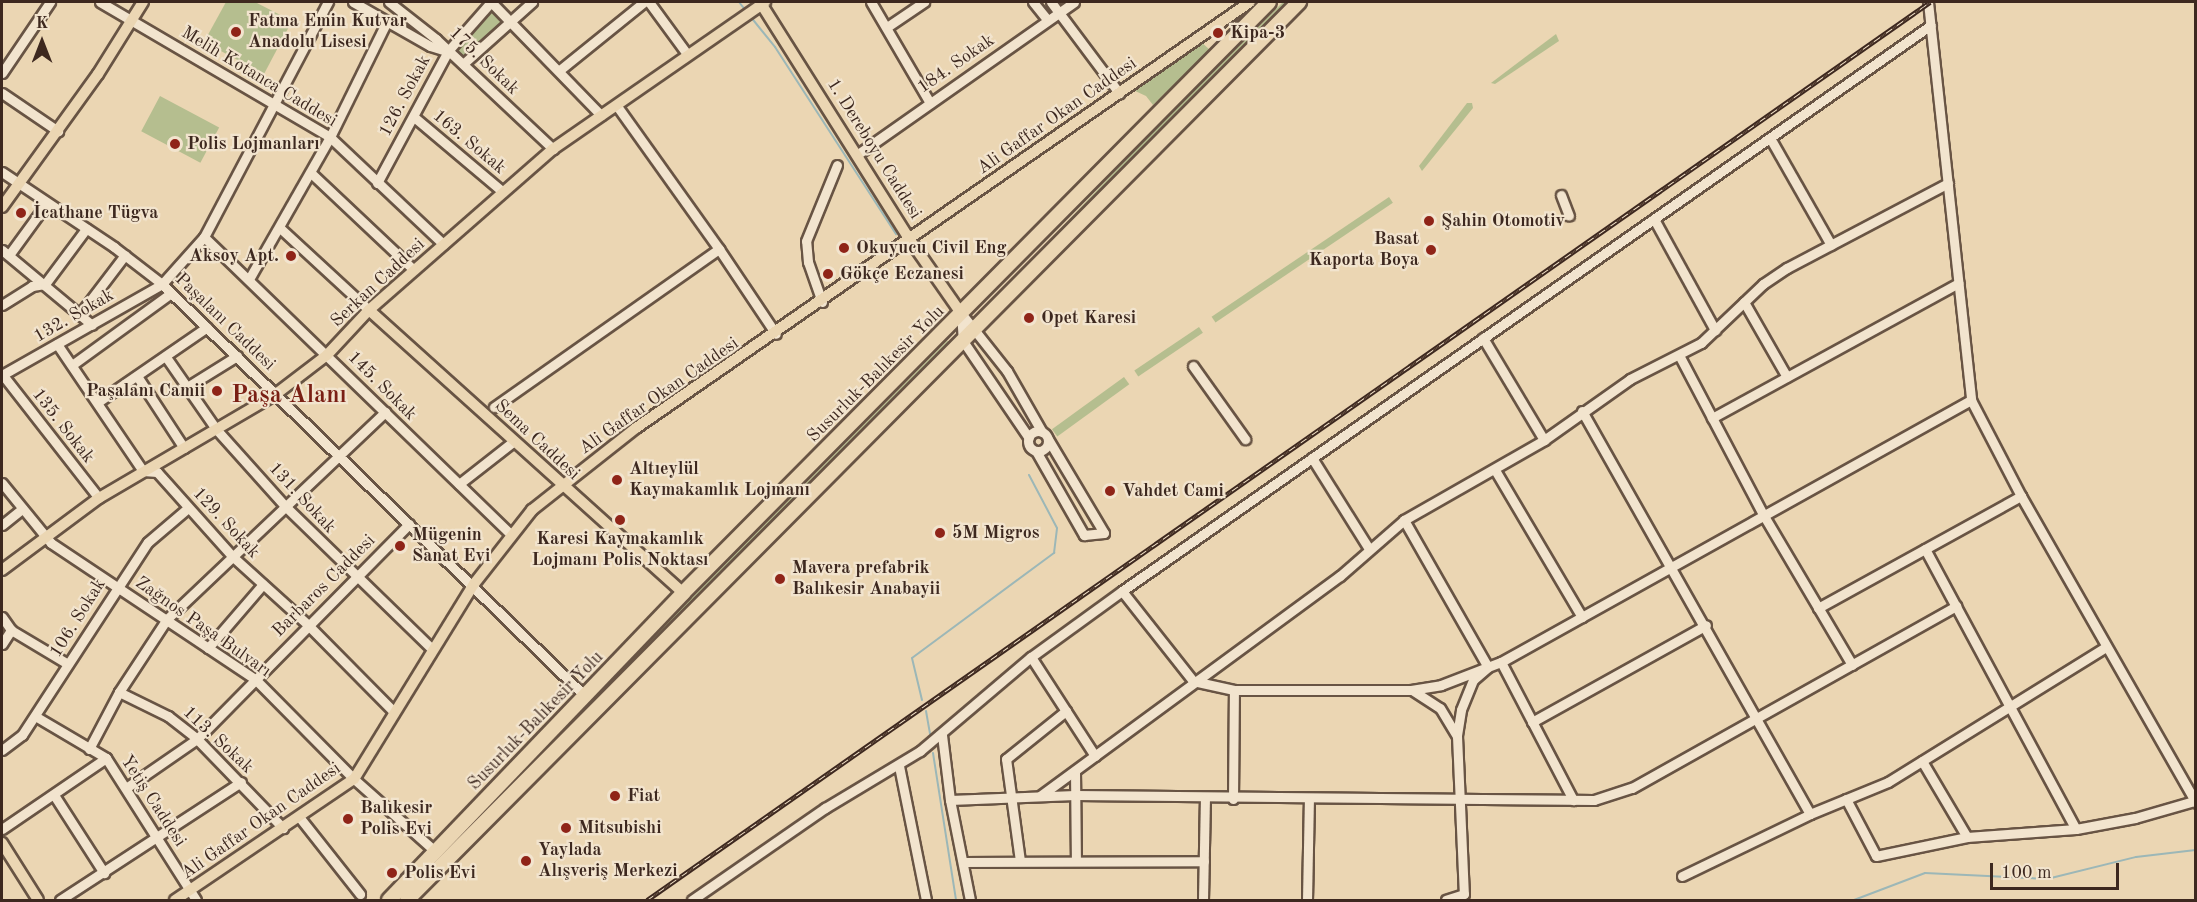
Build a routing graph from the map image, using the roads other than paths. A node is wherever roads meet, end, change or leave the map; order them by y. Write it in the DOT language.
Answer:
graph roads {
  1 [pos="50,2"];
  2 [pos="100,2"];
  3 [pos="143,2"];
  4 [pos="328,2"];
  5 [pos="352,2"];
  6 [pos="389,2"];
  7 [pos="491,2"];
  8 [pos="532,2"];
  9 [pos="644,2"];
  10 [pos="649,2"];
  11 [pos="763,2"];
  12 [pos="871,2"];
  13 [pos="924,2"];
  14 [pos="1033,2"];
  15 [pos="1050,2"];
  16 [pos="1074,2"];
  17 [pos="1250,2"];
  18 [pos="1269,2"];
  19 [pos="1299,2"];
  20 [pos="1928,2"];
  21 [pos="404,5"];
  22 [pos="1058,12"];
  23 [pos="511,18"];
  24 [pos="1047,19"];
  25 [pos="132,21"];
  26 [pos="387,21"];
  27 [pos="1931,25"];
  28 [pos="887,27"];
  29 [pos="448,51"];
  30 [pos="687,54"];
  31 [pos="463,64"];
  32 [pos="561,69"];
  33 [pos="2,73"];
  34 [pos="2,93"];
  35 [pos="1119,93"];
  36 [pos="274,102"];
  37 [pos="930,103"];
  38 [pos="617,106"];
  39 [pos="601,115"];
  40 [pos="414,117"];
  41 [pos="58,131"];
  42 [pos="330,137"];
  43 [pos="1770,138"];
  44 [pos="553,149"];
  45 [pos="858,154"];
  46 [pos="837,165"];
  47 [pos="2,172"];
  48 [pos="311,172"];
  49 [pos="377,183"];
  50 [pos="1948,183"];
  51 [pos="19,185"];
  52 [pos="503,192"];
  53 [pos="1561,195"];
  54 [pos="46,204"];
  55 [pos="2,207"];
  56 [pos="1569,216"];
  57 [pos="1654,219"];
  58 [pos="280,228"];
  59 [pos="86,229"];
  60 [pos="204,237"];
  61 [pos="910,240"];
  62 [pos="444,244"];
  63 [pos="1831,245"];
  64 [pos="719,249"];
  65 [pos="5,253"];
  66 [pos="125,255"];
  67 [pos="414,270"];
  68 [pos="249,279"];
  69 [pos="1959,283"];
  70 [pos="45,284"];
  71 [pos="162,284"];
  72 [pos="171,293"];
  73 [pos="822,302"];
  74 [pos="1744,302"];
  75 [pos="2,305"];
  76 [pos="369,310"];
  77 [pos="961,313"];
  78 [pos="80,314"];
  79 [pos="92,325"];
  80 [pos="207,327"];
  81 [pos="975,329"];
  82 [pos="1715,330"];
  83 [pos="776,334"];
  84 [pos="1483,338"];
  85 [pos="963,341"];
  86 [pos="57,344"];
  87 [pos="327,355"];
  88 [pos="237,356"];
  89 [pos="1678,356"];
  90 [pos="166,357"];
  91 [pos="72,365"];
  92 [pos="1193,366"];
  93 [pos="2,375"];
  94 [pos="137,376"];
  95 [pos="1787,377"];
  96 [pos="187,387"];
  97 [pos="276,394"];
  98 [pos="1971,400"];
  99 [pos="98,402"];
  100 [pos="494,407"];
  101 [pos="1582,411"];
  102 [pos="385,412"];
  103 [pos="1712,418"];
  104 [pos="216,429"];
  105 [pos="1045,436"];
  106 [pos="1029,438"];
  107 [pos="1245,439"];
  108 [pos="1544,440"];
  109 [pos="513,441"];
  110 [pos="184,448"];
  111 [pos="1036,451"];
  112 [pos="338,455"];
  113 [pos="1312,458"];
  114 [pos="1495,470"];
  115 [pos="142,471"];
  116 [pos="2,483"];
  117 [pos="459,484"];
  118 [pos="562,486"];
  119 [pos="2021,496"];
  120 [pos="99,498"];
  121 [pos="285,506"];
  122 [pos="188,508"];
  123 [pos="22,509"];
  124 [pos="1764,516"];
  125 [pos="1404,520"];
  126 [pos="409,524"];
  127 [pos="2,525"];
  128 [pos="510,534"];
  129 [pos="44,535"];
  130 [pos="1369,549"];
  131 [pos="1925,549"];
  132 [pos="232,555"];
  133 [pos="1673,566"];
  134 [pos="2,570"];
  135 [pos="355,577"];
  136 [pos="263,584"];
  137 [pos="474,584"];
  138 [pos="116,586"];
  139 [pos="1122,591"];
  140 [pos="683,593"];
  141 [pos="1956,606"];
  142 [pos="1818,608"];
  143 [pos="2,617"];
  144 [pos="1582,617"];
  145 [pos="167,620"];
  146 [pos="308,625"];
  147 [pos="1706,625"];
  148 [pos="10,630"];
  149 [pos="2,644"];
  150 [pos="2106,647"];
  151 [pos="208,648"];
  152 [pos="431,648"];
  153 [pos="1031,657"];
  154 [pos="1501,662"];
  155 [pos="68,664"];
  156 [pos="1852,665"];
  157 [pos="1488,667"];
  158 [pos="255,679"];
  159 [pos="1193,681"];
  160 [pos="1234,690"];
  161 [pos="1411,690"];
  162 [pos="119,692"];
  163 [pos="585,696"];
  164 [pos="2010,707"];
  165 [pos="393,711"];
  166 [pos="1066,711"];
  167 [pos="35,716"];
  168 [pos="1757,719"];
  169 [pos="1532,722"];
  170 [pos="942,735"];
  171 [pos="1457,736"];
  172 [pos="197,739"];
  173 [pos="89,748"];
  174 [pos="2,750"];
  175 [pos="1095,756"];
  176 [pos="106,758"];
  177 [pos="1922,761"];
  178 [pos="899,766"];
  179 [pos="1075,771"];
  180 [pos="354,778"];
  181 [pos="241,782"];
  182 [pos="126,788"];
  183 [pos="54,795"];
  184 [pos="1075,795"];
  185 [pos="1040,796"];
  186 [pos="1012,797"];
  187 [pos="1205,798"];
  188 [pos="1233,799"];
  189 [pos="1846,799"];
  190 [pos="950,800"];
  191 [pos="1309,800"];
  192 [pos="1460,800"];
  193 [pos="1573,800"];
  194 [pos="2195,802"];
  195 [pos="1810,814"];
  196 [pos="300,818"];
  197 [pos="283,828"];
  198 [pos="2,829"];
  199 [pos="480,829"];
  200 [pos="2076,829"];
  201 [pos="1967,837"];
  202 [pos="158,838"];
  203 [pos="2,843"];
  204 [pos="436,852"];
  205 [pos="1020,861"];
  206 [pos="1076,861"];
  207 [pos="1204,861"];
  208 [pos="964,862"];
  209 [pos="104,873"];
  210 [pos="1682,876"];
  211 [pos="360,894"];
  212 [pos="193,896"];
  213 [pos="707,897"];
  214 [pos="39,900"];
  215 [pos="60,900"];
  216 [pos="175,900"];
  217 [pos="383,900"];
  218 [pos="389,900"];
  219 [pos="407,900"];
  220 [pos="417,900"];
  221 [pos="692,900"];
  222 [pos="926,900"];
  223 [pos="970,900"];
  224 [pos="1203,900"];
  225 [pos="1307,900"];
  226 [pos="1446,900"];
  1 -- 33 [label="street"];
  2 -- 25 [label="street, Melih Kotanca Caddesi"];
  3 -- 25 [label="main road"];
  4 -- 36 [label="street, 132. Sokak"];
  5 -- 26 [label="street"];
  6 -- 21 [label="street, 175. Sokak"];
  7 -- 23 [label="street"];
  7 -- 29 [label="street, 126. Sokak"];
  8 -- 23 [label="street"];
  9 -- 32 [label="street"];
  10 -- 30 [label="street"];
  11 -- 30 [label="main road, Serkan Caddesi"];
  11 -- 45 [label="main road, 1. Dereboyu Caddesi"];
  12 -- 28 [label="street"];
  13 -- 28 [label="street"];
  14 -- 24 [label="street"];
  15 -- 22 [label="street"];
  16 -- 22 [label="street, 184. Sokak"];
  17 -- 35 [label="main road, Ali Gaffar Okan Caddesi"];
  18 -- 77 [label="highway, Susurluk-Balıkesir Yolu"];
  19 -- 81 [label="highway, Susurluk-Balıkesir Yolu"];
  20 -- 27 [label="street"];
  21 -- 29 [label="street, 175. Sokak"];
  22 -- 24 [label="street, 184. Sokak"];
  22 -- 35 [label="street"];
  23 -- 31 [label="street"];
  23 -- 32 [label="street"];
  24 -- 37 [label="street, 184. Sokak"];
  25 -- 36 [label="street, Melih Kotanca Caddesi"];
  25 -- 41 [label="main road"];
  26 -- 29 [label="street"];
  26 -- 42 [label="street"];
  27 -- 43 [label="street"];
  27 -- 50 [label="street"];
  28 -- 37 [label="street"];
  29 -- 31 [label="street, 175. Sokak"];
  29 -- 40 [label="street, 126. Sokak"];
  30 -- 38 [label="main road, Serkan Caddesi"];
  31 -- 44 [label="street, 175. Sokak"];
  32 -- 39 [label="street"];
  34 -- 41 [label="street"];
  35 -- 61 [label="main road, Ali Gaffar Okan Caddesi"];
  36 -- 42 [label="street, Melih Kotanca Caddesi"];
  36 -- 60 [label="street, 132. Sokak"];
  37 -- 45 [label="street, 184. Sokak"];
  38 -- 39 [label="main road, Serkan Caddesi"];
  38 -- 64 [label="street"];
  39 -- 44 [label="main road, Serkan Caddesi"];
  40 -- 49 [label="street, 126. Sokak"];
  40 -- 52 [label="street, 163. Sokak"];
  41 -- 51 [label="main road"];
  42 -- 48 [label="street"];
  42 -- 49 [label="street, Melih Kotanca Caddesi"];
  43 -- 57 [label="street"];
  43 -- 63 [label="street"];
  44 -- 52 [label="main road, Serkan Caddesi"];
  45 -- 61 [label="main road, 1. Dereboyu Caddesi"];
  46 -- 73 [label="street"];
  47 -- 51 [label="street, Paşalanı Caddesi"];
  48 -- 58 [label="street"];
  48 -- 67 [label="street"];
  49 -- 62 [label="street, Melih Kotanca Caddesi"];
  50 -- 63 [label="street"];
  50 -- 69 [label="street"];
  51 -- 54 [label="street, Paşalanı Caddesi"];
  51 -- 55 [label="main road"];
  52 -- 62 [label="main road, Serkan Caddesi"];
  53 -- 56 [label="street"];
  54 -- 59 [label="street, Paşalanı Caddesi"];
  54 -- 65 [label="street"];
  57 -- 82 [label="street"];
  57 -- 84 [label="street"];
  58 -- 68 [label="street"];
  58 -- 76 [label="street"];
  59 -- 66 [label="street, Paşalanı Caddesi"];
  59 -- 70 [label="street"];
  60 -- 68 [label="street, 145. Sokak"];
  60 -- 71 [label="street, 132. Sokak"];
  61 -- 73 [label="main road, Ali Gaffar Okan Caddesi"];
  61 -- 77 [label="main road, 1. Dereboyu Caddesi"];
  62 -- 67 [label="main road, Serkan Caddesi"];
  63 -- 74 [label="street"];
  64 -- 83 [label="street"];
  64 -- 100 [label="street"];
  65 -- 70 [label="street"];
  66 -- 71 [label="street, Paşalanı Caddesi"];
  66 -- 78 [label="street"];
  67 -- 76 [label="main road, Serkan Caddesi"];
  68 -- 87 [label="street, 145. Sokak"];
  69 -- 95 [label="street"];
  69 -- 98 [label="street"];
  70 -- 75 [label="street"];
  70 -- 78 [label="street"];
  71 -- 72 [label="street, Paşalanı Caddesi"];
  71 -- 79 [label="street, 132. Sokak"];
  72 -- 80 [label="street, Paşalanı Caddesi"];
  72 -- 91 [label="street"];
  73 -- 83 [label="main road, Ali Gaffar Okan Caddesi"];
  74 -- 82 [label="street"];
  74 -- 95 [label="street"];
  76 -- 87 [label="main road, Serkan Caddesi"];
  76 -- 109 [label="main road, Sema Caddesi"];
  77 -- 81 [label="street"];
  77 -- 85 [label="street"];
  77 -- 140 [label="highway, Susurluk-Balıkesir Yolu"];
  78 -- 79 [label="street"];
  79 -- 86 [label="street, 132. Sokak"];
  80 -- 88 [label="street, Paşalanı Caddesi"];
  80 -- 90 [label="street"];
  81 -- 85 [label="highway, Susurluk-Balıkesir Yolu"];
  81 -- 105 [label="street"];
  82 -- 89 [label="street"];
  83 -- 118 [label="main road, Ali Gaffar Okan Caddesi"];
  84 -- 108 [label="street"];
  84 -- 113 [label="street"];
  85 -- 106 [label="street"];
  85 -- 199 [label="highway, Susurluk-Balıkesir Yolu"];
  86 -- 91 [label="street"];
  86 -- 93 [label="street, 132. Sokak"];
  87 -- 97 [label="main road, Serkan Caddesi"];
  87 -- 102 [label="street, 145. Sokak"];
  88 -- 96 [label="street"];
  88 -- 97 [label="street, Paşalanı Caddesi"];
  89 -- 101 [label="street"];
  89 -- 103 [label="street"];
  90 -- 94 [label="street"];
  90 -- 96 [label="street, 131. Sokak"];
  91 -- 99 [label="street"];
  92 -- 107 [label="street"];
  93 -- 120 [label="street, 135. Sokak"];
  94 -- 99 [label="street"];
  94 -- 110 [label="street"];
  95 -- 103 [label="street"];
  96 -- 104 [label="street, 131. Sokak"];
  97 -- 104 [label="main road, Serkan Caddesi"];
  97 -- 112 [label="street, Paşalanı Caddesi"];
  98 -- 119 [label="street"];
  98 -- 124 [label="street"];
  99 -- 115 [label="street"];
  101 -- 108 [label="street"];
  101 -- 133 [label="street"];
  102 -- 112 [label="street"];
  102 -- 117 [label="street, 145. Sokak"];
  103 -- 124 [label="street"];
  104 -- 110 [label="main road, Serkan Caddesi"];
  104 -- 121 [label="street, 131. Sokak"];
  105 -- 106 [label="street"];
  105 -- 111 [label="street"];
  105 -- 111 [label="street"];
  106 -- 111 [label="street"];
  108 -- 114 [label="street"];
  109 -- 117 [label="street"];
  109 -- 118 [label="main road, Sema Caddesi"];
  110 -- 115 [label="main road, Serkan Caddesi"];
  112 -- 121 [label="street"];
  112 -- 126 [label="street, Paşalanı Caddesi"];
  113 -- 130 [label="street"];
  113 -- 139 [label="street"];
  114 -- 125 [label="street"];
  114 -- 144 [label="street"];
  115 -- 120 [label="main road, Serkan Caddesi"];
  115 -- 122 [label="street, 129. Sokak"];
  116 -- 123 [label="street, Zağnos Paşa Bulvarı"];
  117 -- 128 [label="street, 145. Sokak"];
  118 -- 128 [label="main road, Ali Gaffar Okan Caddesi"];
  118 -- 140 [label="main road, Sema Caddesi"];
  119 -- 131 [label="street"];
  119 -- 150 [label="street"];
  120 -- 129 [label="main road, Serkan Caddesi"];
  121 -- 132 [label="street"];
  121 -- 135 [label="street, 131. Sokak"];
  122 -- 132 [label="street, 129. Sokak"];
  122 -- 138 [label="street, 106. Sokak"];
  123 -- 127 [label="street"];
  123 -- 129 [label="street, Zağnos Paşa Bulvarı"];
  124 -- 133 [label="street"];
  124 -- 142 [label="street"];
  125 -- 130 [label="street"];
  125 -- 157 [label="street"];
  126 -- 135 [label="street, Barbaros Caddesi"];
  126 -- 137 [label="street, Paşalanı Caddesi"];
  128 -- 137 [label="main road, Ali Gaffar Okan Caddesi"];
  129 -- 134 [label="main road, Serkan Caddesi"];
  129 -- 138 [label="street, Zağnos Paşa Bulvarı"];
  130 -- 159 [label="street"];
  131 -- 141 [label="street"];
  131 -- 142 [label="street"];
  132 -- 136 [label="street, 129. Sokak"];
  132 -- 145 [label="street"];
  133 -- 144 [label="street"];
  133 -- 147 [label="street"];
  135 -- 146 [label="street, Barbaros Caddesi"];
  135 -- 152 [label="street, 131. Sokak"];
  136 -- 146 [label="street, 129. Sokak"];
  136 -- 151 [label="street"];
  137 -- 152 [label="main road, Ali Gaffar Okan Caddesi"];
  137 -- 163 [label="street, Paşalanı Caddesi"];
  138 -- 145 [label="street, Zağnos Paşa Bulvarı"];
  138 -- 155 [label="street, 106. Sokak"];
  139 -- 153 [label="street"];
  139 -- 159 [label="street"];
  140 -- 163 [label="highway, Susurluk-Balıkesir Yolu"];
  141 -- 156 [label="street"];
  141 -- 164 [label="street"];
  142 -- 156 [label="street"];
  143 -- 148 [label="street"];
  144 -- 154 [label="street"];
  145 -- 151 [label="street, Zağnos Paşa Bulvarı"];
  145 -- 162 [label="street"];
  146 -- 158 [label="street, Barbaros Caddesi"];
  146 -- 165 [label="street, 129. Sokak"];
  147 -- 168 [label="street"];
  147 -- 169 [label="street"];
  148 -- 149 [label="street"];
  148 -- 155 [label="street"];
  150 -- 164 [label="street"];
  150 -- 194 [label="street"];
  151 -- 158 [label="street, Zağnos Paşa Bulvarı"];
  152 -- 165 [label="main road, Ali Gaffar Okan Caddesi"];
  153 -- 166 [label="street"];
  153 -- 170 [label="street"];
  154 -- 157 [label="street"];
  154 -- 169 [label="street"];
  155 -- 167 [label="street, 106. Sokak"];
  156 -- 168 [label="street"];
  157 -- 161 [label="street"];
  157 -- 171 [label="street"];
  158 -- 172 [label="street, Barbaros Caddesi"];
  158 -- 180 [label="street, Zağnos Paşa Bulvarı"];
  159 -- 160 [label="street"];
  159 -- 175 [label="street"];
  160 -- 161 [label="street"];
  160 -- 188 [label="street"];
  161 -- 171 [label="street"];
  162 -- 172 [label="street, 113. Sokak"];
  162 -- 173 [label="street"];
  163 -- 204 [label="highway, Susurluk-Balıkesir Yolu"];
  164 -- 177 [label="street"];
  164 -- 200 [label="street"];
  165 -- 180 [label="main road, Ali Gaffar Okan Caddesi"];
  166 -- 175 [label="street"];
  166 -- 186 [label="street"];
  167 -- 173 [label="street, Yetiş Caddesi"];
  167 -- 174 [label="street, 106. Sokak"];
  168 -- 193 [label="street"];
  168 -- 195 [label="street"];
  169 -- 193 [label="street"];
  170 -- 178 [label="street"];
  170 -- 190 [label="street"];
  171 -- 192 [label="street"];
  172 -- 181 [label="street, 113. Sokak"];
  172 -- 182 [label="street, Barbaros Caddesi"];
  173 -- 176 [label="street, Yetiş Caddesi"];
  175 -- 179 [label="street"];
  176 -- 182 [label="street, Yetiş Caddesi"];
  176 -- 183 [label="street"];
  177 -- 189 [label="street"];
  177 -- 201 [label="street"];
  178 -- 213 [label="street"];
  178 -- 222 [label="street"];
  179 -- 184 [label="street"];
  179 -- 185 [label="street"];
  180 -- 196 [label="main road, Ali Gaffar Okan Caddesi"];
  180 -- 204 [label="street, Zağnos Paşa Bulvarı"];
  181 -- 197 [label="street, 113. Sokak"];
  181 -- 202 [label="street"];
  182 -- 202 [label="street, Yetiş Caddesi"];
  183 -- 198 [label="street"];
  183 -- 209 [label="street"];
  184 -- 185 [label="street"];
  184 -- 187 [label="street"];
  184 -- 206 [label="street"];
  185 -- 186 [label="street"];
  186 -- 190 [label="street"];
  186 -- 205 [label="street"];
  187 -- 188 [label="street"];
  187 -- 207 [label="street"];
  188 -- 191 [label="street"];
  189 -- 195 [label="street"];
  189 -- 201 [label="street"];
  190 -- 208 [label="street"];
  191 -- 192 [label="street"];
  191 -- 225 [label="street"];
  192 -- 193 [label="street"];
  192 -- 226 [label="street"];
  194 -- 200 [label="street"];
  195 -- 210 [label="street"];
  196 -- 197 [label="main road, Ali Gaffar Okan Caddesi"];
  196 -- 211 [label="street"];
  197 -- 212 [label="main road, Ali Gaffar Okan Caddesi"];
  199 -- 219 [label="highway, Susurluk-Balıkesir Yolu"];
  199 -- 220 [label="highway, Susurluk-Balıkesir Yolu"];
  200 -- 201 [label="street"];
  202 -- 209 [label="street"];
  202 -- 212 [label="street, Yetiş Caddesi"];
  203 -- 214 [label="main road"];
  204 -- 217 [label="highway, Susurluk-Balıkesir Yolu"];
  204 -- 218 [label="highway, Susurluk-Balıkesir Yolu"];
  205 -- 206 [label="street"];
  205 -- 208 [label="street"];
  206 -- 207 [label="street"];
  207 -- 224 [label="street"];
  208 -- 223 [label="street"];
  209 -- 215 [label="street"];
  212 -- 216 [label="main road, Ali Gaffar Okan Caddesi"];
  213 -- 221 [label="street"];
}
